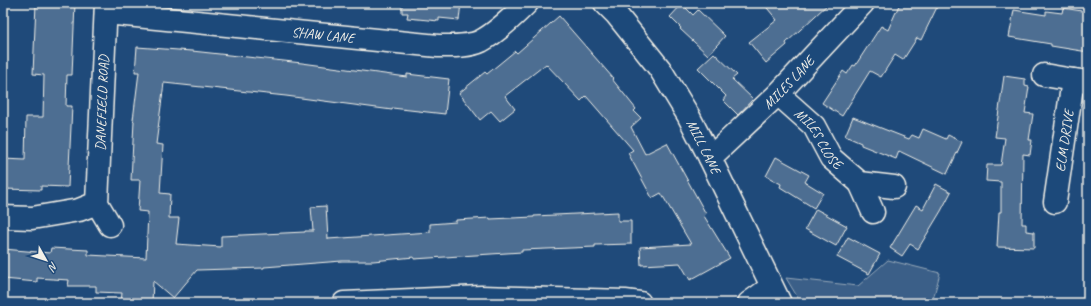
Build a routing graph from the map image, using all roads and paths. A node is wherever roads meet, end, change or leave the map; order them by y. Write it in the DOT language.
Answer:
graph roads {
  1 [pos="527,3"];
  2 [pos="605,3"];
  3 [pos="863,3"];
  4 [pos="106,8"];
  5 [pos="1044,75"];
  6 [pos="1080,81"];
  7 [pos="778,94"];
  8 [pos="710,158"];
  9 [pos="860,183"];
  10 [pos="894,187"];
  11 [pos="1055,202"];
  12 [pos="97,203"];
  13 [pos="874,212"];
  14 [pos="3,217"];
  15 [pos="110,225"];
  16 [pos="776,295"];
  17 [pos="344,303"];
  18 [pos="640,303"];
  19 [pos="749,303"];
  1 -- 4 [label="street, SHAW LANE"];
  2 -- 8 [label="street, MILL LANE"];
  3 -- 7 [label="street, MILES LANE"];
  4 -- 12 [label="street, DANEFIELD ROAD"];
  5 -- 6 [label="street, ELM DRIVE"];
  6 -- 11 [label="street, ELM DRIVE"];
  7 -- 8 [label="street, MILES LANE"];
  7 -- 9 [label="street, MILES CLOSE"];
  8 -- 16 [label="street, MILL LANE"];
  9 -- 10 [label="street"];
  9 -- 13 [label="street, MILES CLOSE"];
  12 -- 14 [label="street"];
  12 -- 15 [label="street"];
  16 -- 19 [label="street"];
  17 -- 18 [label="street"];
}
